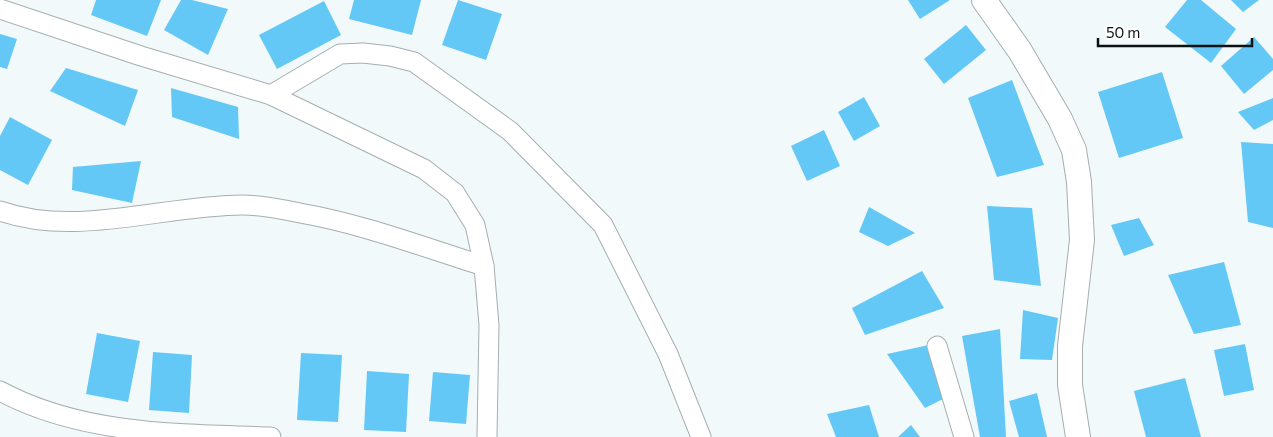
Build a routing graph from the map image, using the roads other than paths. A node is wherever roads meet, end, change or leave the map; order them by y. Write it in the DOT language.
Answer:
graph roads {
  1 [pos="984,0"];
  2 [pos="0,10"];
  3 [pos="272,95"];
  4 [pos="0,211"];
  5 [pos="484,266"];
  6 [pos="937,346"];
  7 [pos="0,391"];
  8 [pos="270,437"];
  9 [pos="487,437"];
  10 [pos="701,437"];
  11 [pos="964,437"];
  12 [pos="1078,437"];
  1 -- 12 [label="street"];
  2 -- 3 [label="street"];
  3 -- 5 [label="street"];
  3 -- 10 [label="street"];
  4 -- 5 [label="street"];
  5 -- 9 [label="street"];
  6 -- 11 [label="street"];
  7 -- 8 [label="street"];
}
